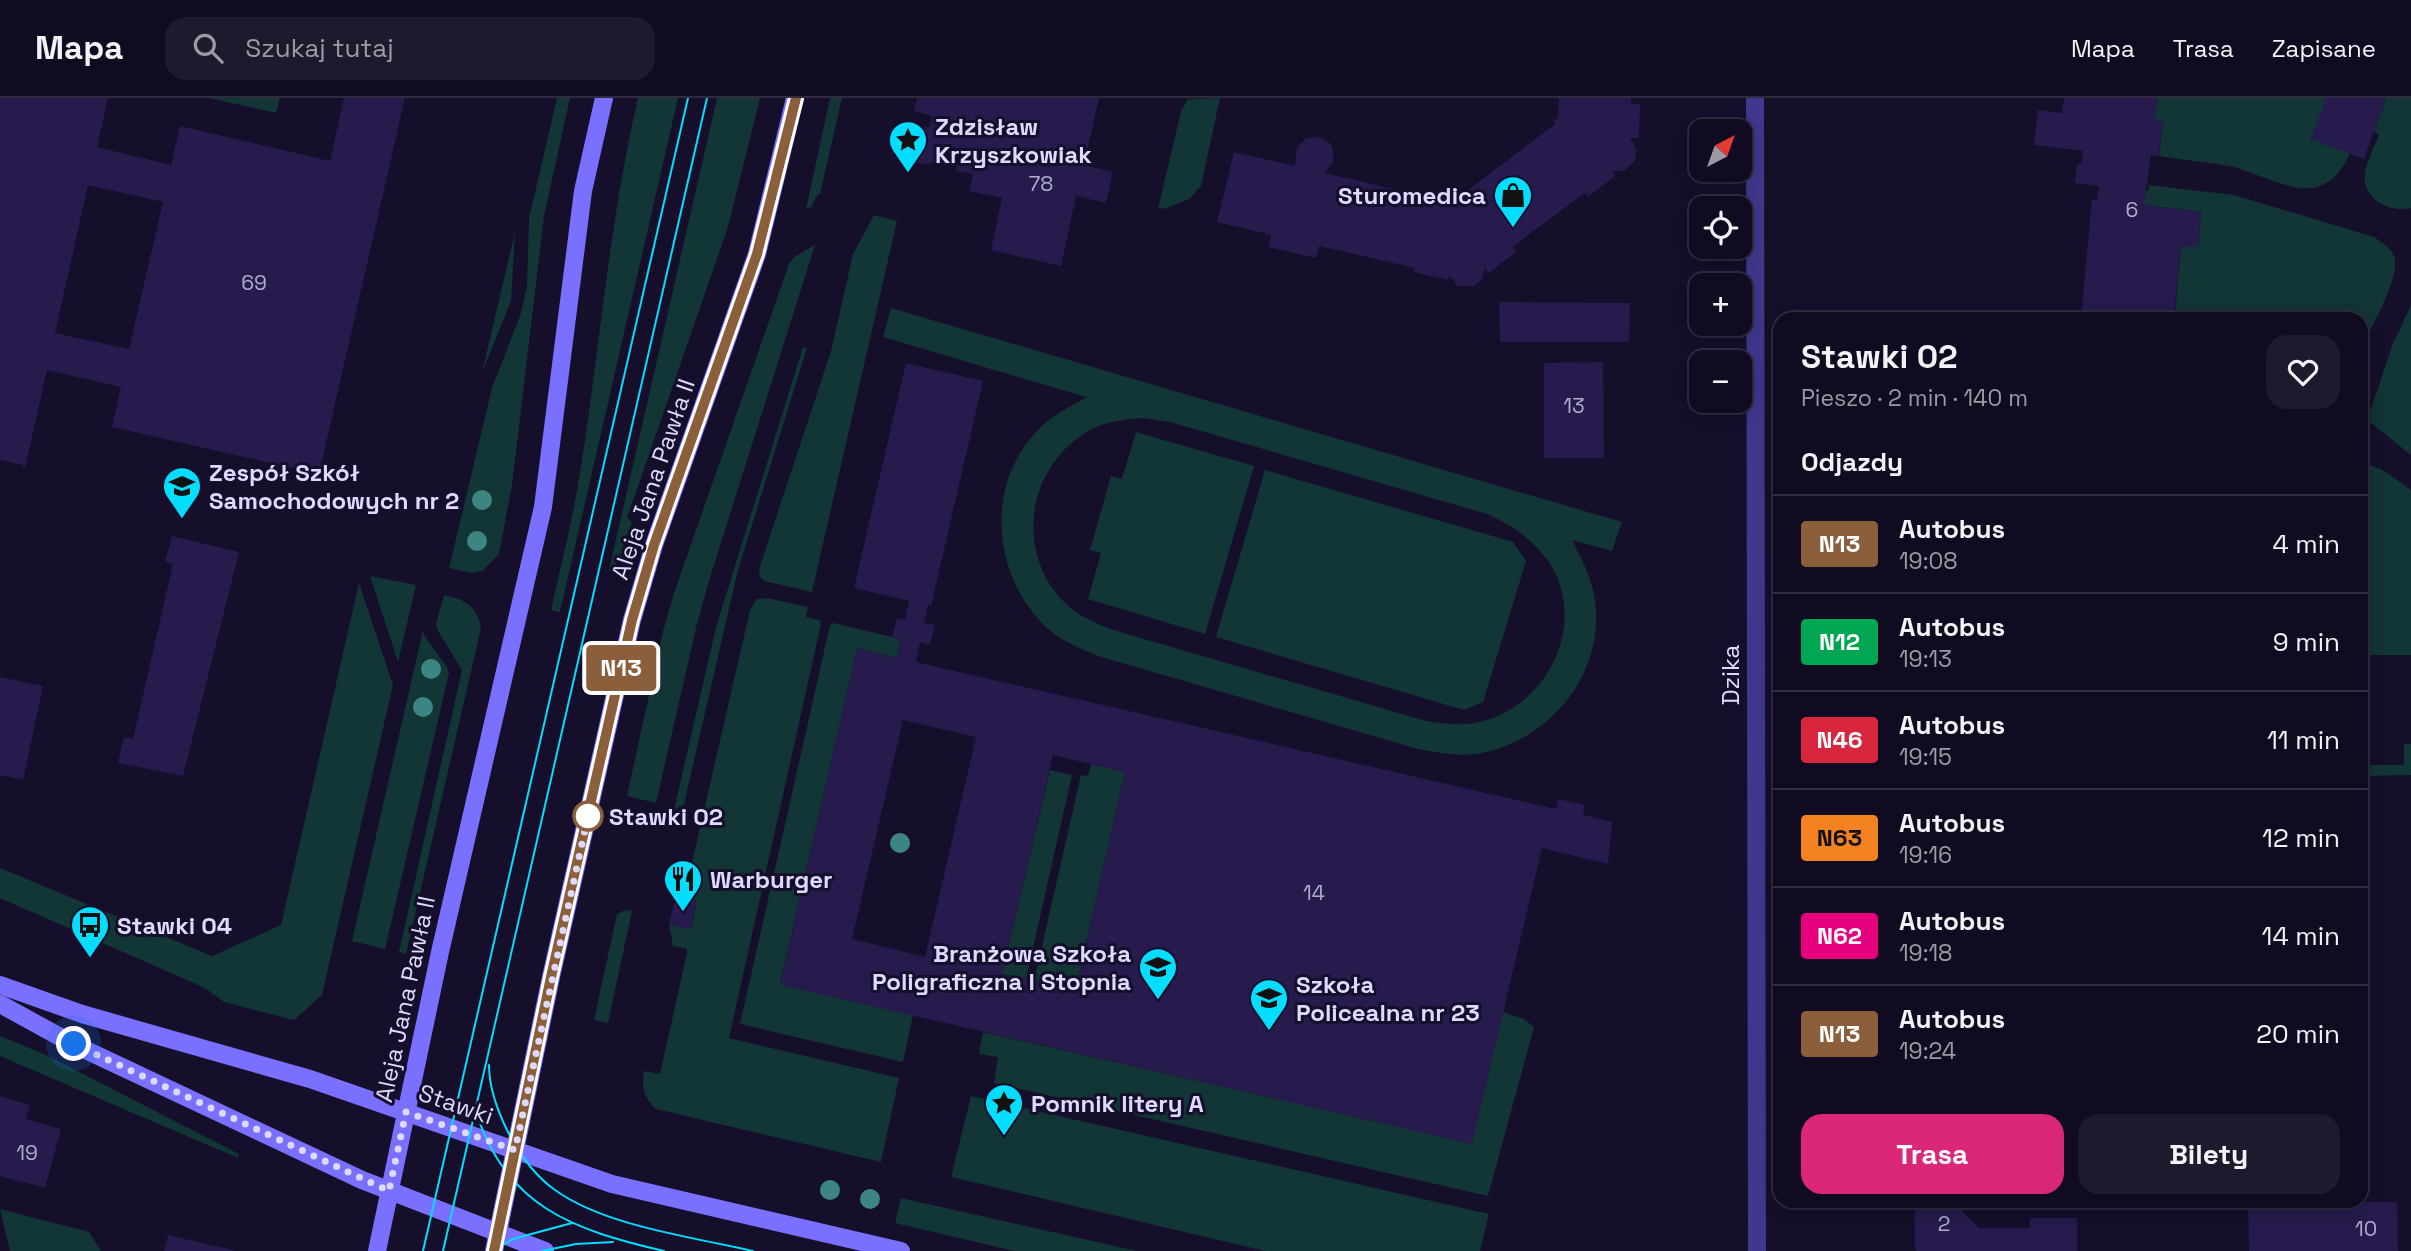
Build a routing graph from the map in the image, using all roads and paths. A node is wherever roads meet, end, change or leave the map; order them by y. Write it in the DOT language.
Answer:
graph roads {
  1 [pos="604,98"];
  2 [pos="796,98"];
  3 [pos="1755,98"];
  4 [pos="0,985"];
  5 [pos="0,1004"];
  6 [pos="406,1112"];
  7 [pos="515,1150"];
  8 [pos="389,1191"];
  9 [pos="498,1232"];
  10 [pos="377,1251"];
  11 [pos="494,1251"];
  12 [pos="545,1251"];
  13 [pos="901,1251"];
  14 [pos="1757,1251"];
  1 -- 6 [label="main road, Aleja Jana Pawła II"];
  2 -- 7 [label="main road, Aleja Jana Pawła II"];
  3 -- 14 [label="street, Dzika"];
  4 -- 6 [label="main road, Stawki"];
  5 -- 8 [label="main road"];
  6 -- 7 [label="main road, Stawki"];
  6 -- 8 [label="main road, Aleja Jana Pawła II"];
  7 -- 9 [label="main road, Aleja Jana Pawła II"];
  7 -- 13 [label="main road, Stawki"];
  8 -- 9 [label="main road"];
  8 -- 10 [label="main road, Aleja Jana Pawła II"];
  9 -- 11 [label="main road, Aleja Jana Pawła II"];
  9 -- 12 [label="main road"];
}
